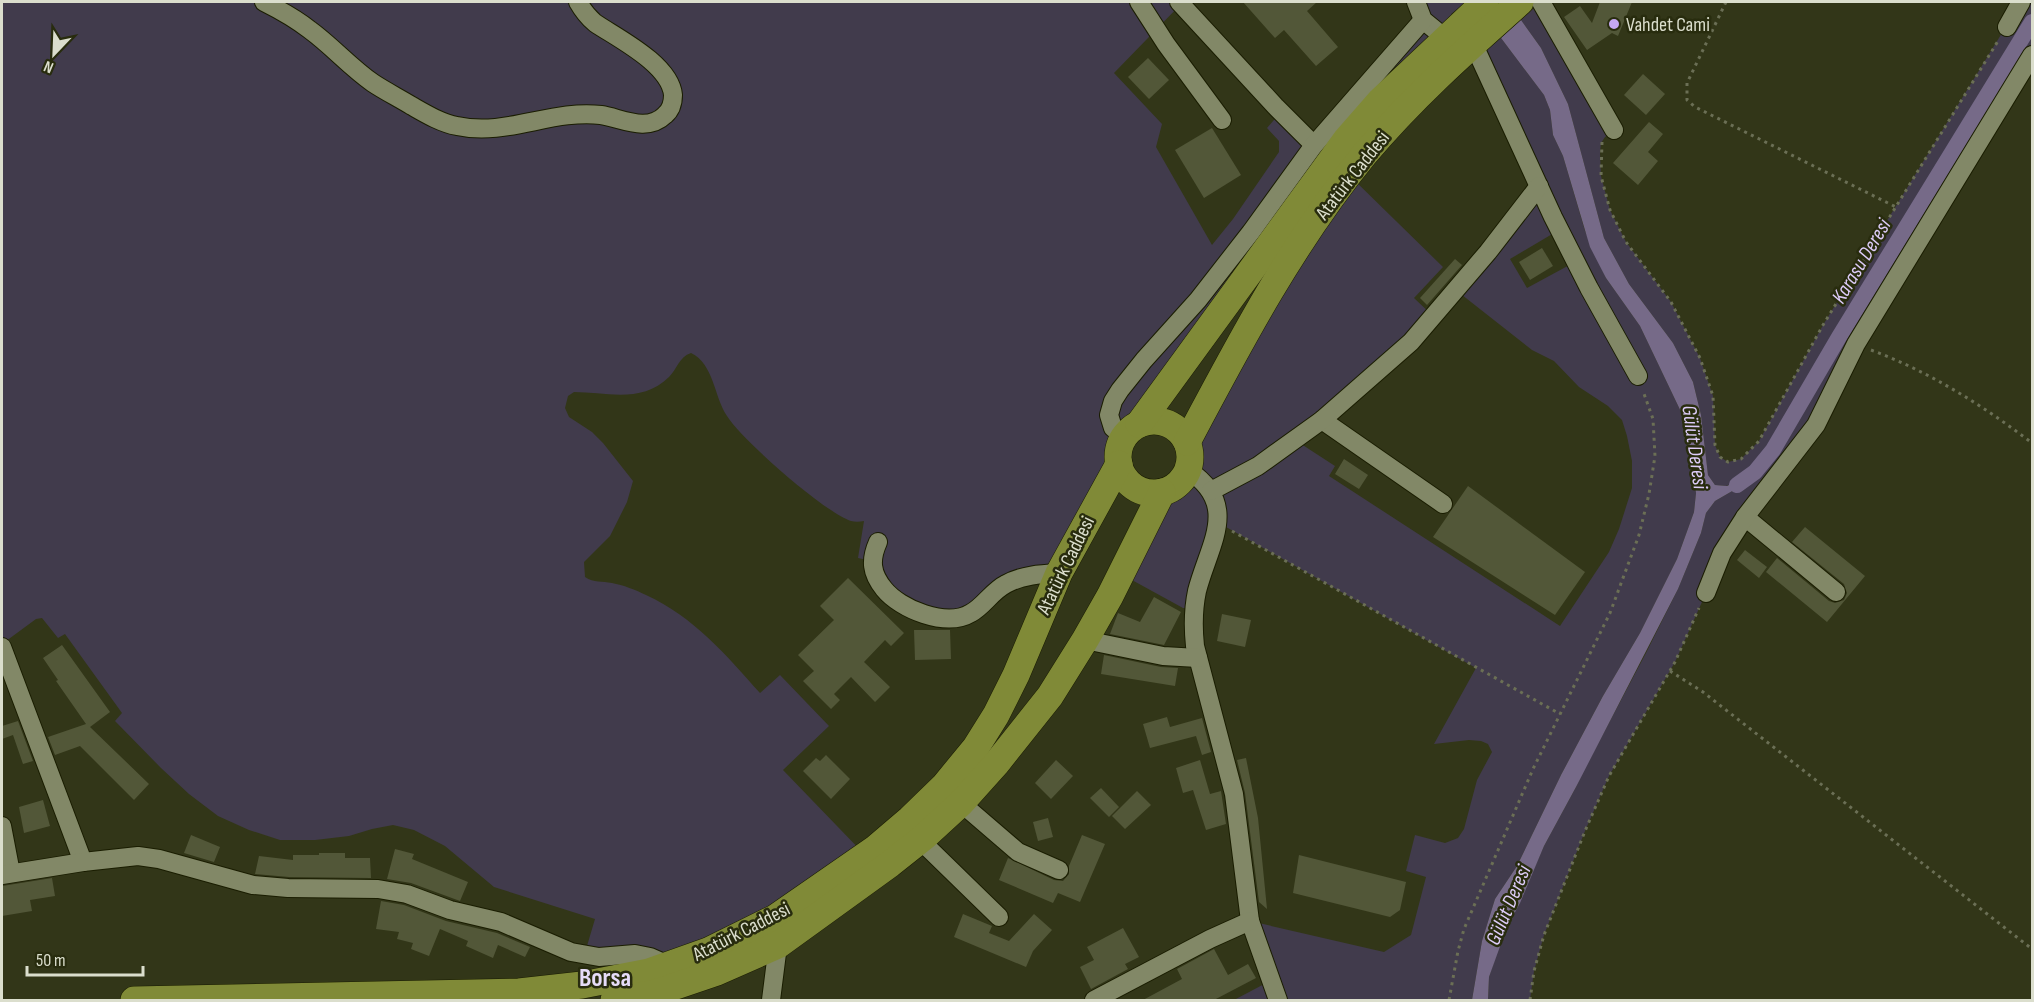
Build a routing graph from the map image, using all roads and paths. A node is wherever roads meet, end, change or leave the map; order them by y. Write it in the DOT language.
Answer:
graph roads {
  1 [pos="264,2"];
  2 [pos="578,2"];
  3 [pos="1139,2"];
  4 [pos="1179,2"];
  5 [pos="1416,2"];
  6 [pos="1485,2"];
  7 [pos="1526,2"];
  8 [pos="1726,2"];
  9 [pos="2021,2"];
  10 [pos="1424,20"];
  11 [pos="2007,27"];
  12 [pos="1466,35"];
  13 [pos="2032,55"];
  14 [pos="1222,120"];
  15 [pos="1614,130"];
  16 [pos="1314,145"];
  17 [pos="1539,186"];
  18 [pos="1896,207"];
  19 [pos="1856,344"];
  20 [pos="1638,376"];
  21 [pos="1322,420"];
  22 [pos="1132,430"];
  23 [pos="1187,442"];
  24 [pos="2032,443"];
  25 [pos="1119,464"];
  26 [pos="1188,470"];
  27 [pos="1211,491"];
  28 [pos="1162,492"];
  29 [pos="1443,504"];
  30 [pos="1745,518"];
  31 [pos="1218,523"];
  32 [pos="878,542"];
  33 [pos="1059,573"];
  34 [pos="1706,592"];
  35 [pos="1836,592"];
  36 [pos="1085,640"];
  37 [pos="2,647"];
  38 [pos="1198,658"];
  39 [pos="1670,672"];
  40 [pos="1560,714"];
  41 [pos="961,803"];
  42 [pos="2,826"];
  43 [pos="920,840"];
  44 [pos="83,862"];
  45 [pos="1059,870"];
  46 [pos="6,874"];
  47 [pos="999,917"];
  48 [pos="1250,921"];
  49 [pos="778,945"];
  50 [pos="2032,949"];
  51 [pos="668,965"];
  52 [pos="134,1000"];
  53 [pos="614,1000"];
  54 [pos="771,1000"];
  55 [pos="1094,1000"];
  56 [pos="1278,1000"];
  57 [pos="1449,1000"];
  58 [pos="1530,1000"];
  1 -- 2 [label="street"];
  3 -- 14 [label="street"];
  4 -- 16 [label="street"];
  5 -- 10 [label="street"];
  6 -- 12 [label="highway, Atatürk Caddesi"];
  7 -- 12 [label="highway, Atatürk Caddesi"];
  7 -- 15 [label="street"];
  8 -- 18 [label="path"];
  9 -- 11 [label="street"];
  10 -- 12 [label="street"];
  10 -- 16 [label="street"];
  11 -- 18 [label="path"];
  12 -- 17 [label="street"];
  12 -- 22 [label="highway, Atatürk Caddesi"];
  12 -- 23 [label="highway, Atatürk Caddesi"];
  13 -- 19 [label="street"];
  15 -- 18 [label="path"];
  16 -- 22 [label="street"];
  17 -- 20 [label="street"];
  17 -- 21 [label="street"];
  19 -- 24 [label="path"];
  19 -- 30 [label="street"];
  20 -- 40 [label="path"];
  21 -- 27 [label="street"];
  21 -- 29 [label="street"];
  22 -- 23 [label="highway"];
  22 -- 25 [label="highway, Atatürk Caddesi"];
  23 -- 26 [label="highway"];
  25 -- 28 [label="highway"];
  25 -- 33 [label="highway, Atatürk Caddesi"];
  26 -- 27 [label="street"];
  26 -- 28 [label="highway, Atatürk Caddesi"];
  27 -- 31 [label="street"];
  28 -- 36 [label="highway, Atatürk Caddesi"];
  30 -- 34 [label="street"];
  30 -- 35 [label="street"];
  31 -- 38 [label="street"];
  31 -- 40 [label="path"];
  32 -- 33 [label="street"];
  33 -- 51 [label="highway, Atatürk Caddesi"];
  34 -- 39 [label="path"];
  36 -- 38 [label="street"];
  36 -- 41 [label="highway, Atatürk Caddesi"];
  37 -- 44 [label="street"];
  38 -- 48 [label="street"];
  39 -- 50 [label="path"];
  39 -- 58 [label="path"];
  40 -- 57 [label="path"];
  41 -- 43 [label="highway, Atatürk Caddesi"];
  41 -- 45 [label="street"];
  42 -- 46 [label="street"];
  43 -- 47 [label="street"];
  43 -- 49 [label="highway, Atatürk Caddesi"];
  44 -- 46 [label="street"];
  44 -- 51 [label="street"];
  48 -- 55 [label="street"];
  48 -- 56 [label="street"];
  49 -- 53 [label="highway, Atatürk Caddesi"];
  49 -- 54 [label="street"];
  51 -- 52 [label="highway, Atatürk Caddesi"];
}
